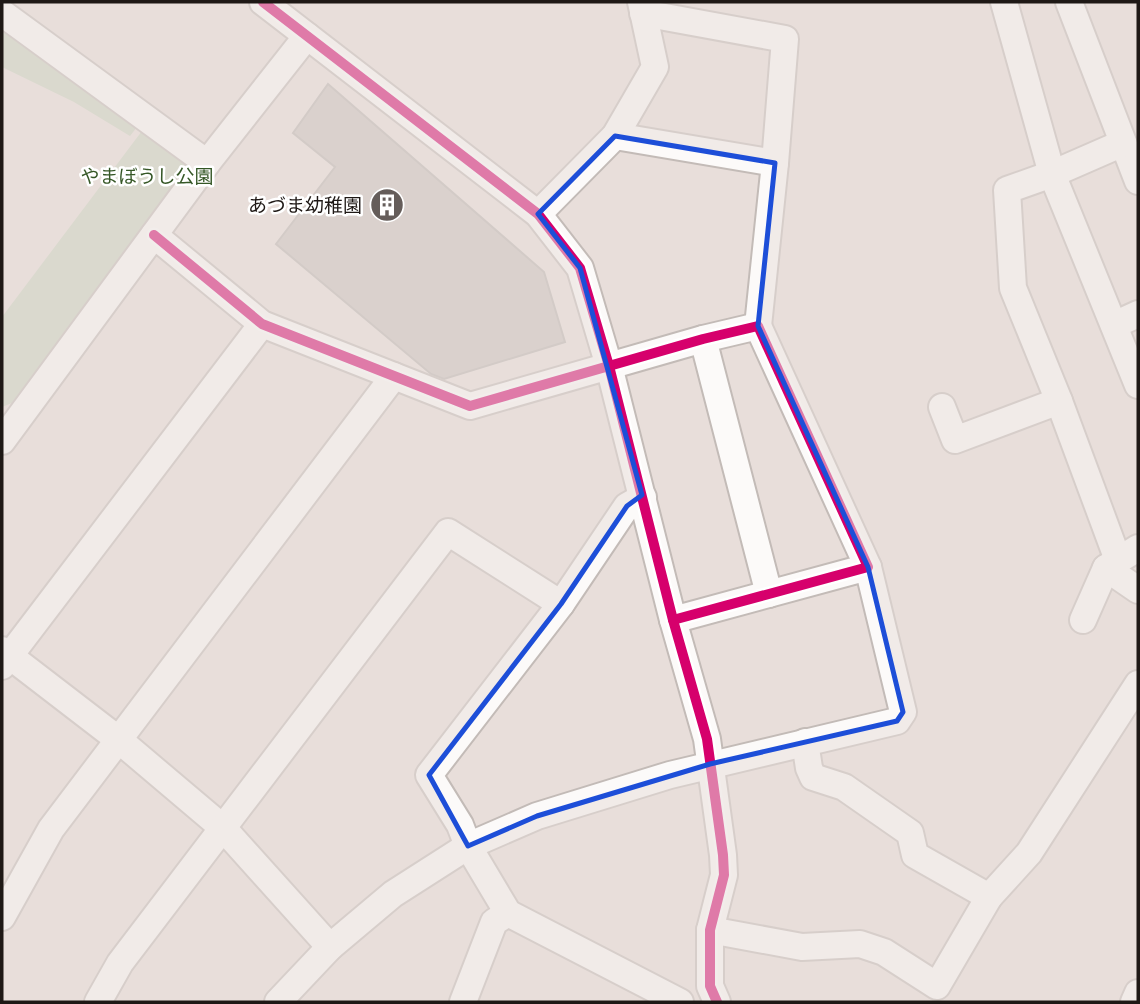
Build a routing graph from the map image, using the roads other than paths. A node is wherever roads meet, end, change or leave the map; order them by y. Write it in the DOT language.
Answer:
graph roads {
  1 [pos="263,2"];
  2 [pos="1004,2"];
  3 [pos="1069,2"];
  4 [pos="642,7"];
  5 [pos="2,13"];
  6 [pos="307,36"];
  7 [pos="615,136"];
  8 [pos="1123,143"];
  9 [pos="207,163"];
  10 [pos="775,163"];
  11 [pos="1052,174"];
  12 [pos="1138,181"];
  13 [pos="538,214"];
  14 [pos="154,235"];
  15 [pos="1138,314"];
  16 [pos="262,324"];
  17 [pos="1114,325"];
  18 [pos="758,326"];
  19 [pos="703,339"];
  20 [pos="609,366"];
  21 [pos="394,376"];
  22 [pos="1138,386"];
  23 [pos="1059,401"];
  24 [pos="942,407"];
  25 [pos="2,441"];
  26 [pos="643,498"];
  27 [pos="1121,559"];
  28 [pos="868,567"];
  29 [pos="1138,590"];
  30 [pos="769,594"];
  31 [pos="561,604"];
  32 [pos="673,620"];
  33 [pos="1083,620"];
  34 [pos="4,658"];
  35 [pos="1138,684"];
  36 [pos="119,740"];
  37 [pos="805,743"];
  38 [pos="710,764"];
  39 [pos="223,828"];
  40 [pos="468,846"];
  41 [pos="989,897"];
  42 [pos="508,913"];
  43 [pos="2,917"];
  44 [pos="710,930"];
  45 [pos="330,947"];
  46 [pos="1138,993"];
  47 [pos="98,1002"];
  48 [pos="278,1002"];
  49 [pos="463,1002"];
  50 [pos="680,1002"];
  51 [pos="717,1002"];
  52 [pos="1134,1002"];
  1 -- 6 [label="street"];
  2 -- 11 [label="street"];
  3 -- 8 [label="street"];
  4 -- 7 [label="street"];
  4 -- 10 [label="street"];
  5 -- 9 [label="street"];
  6 -- 9 [label="street"];
  6 -- 13 [label="street"];
  7 -- 10 [label="street"];
  7 -- 13 [label="street"];
  8 -- 11 [label="street"];
  8 -- 12 [label="street"];
  9 -- 14 [label="street"];
  10 -- 18 [label="street"];
  11 -- 17 [label="street"];
  11 -- 23 [label="street"];
  13 -- 20 [label="street"];
  14 -- 16 [label="street"];
  14 -- 25 [label="street"];
  15 -- 17 [label="street"];
  16 -- 21 [label="street"];
  16 -- 34 [label="street"];
  17 -- 22 [label="street"];
  18 -- 19 [label="street"];
  18 -- 28 [label="street"];
  19 -- 20 [label="street"];
  19 -- 30 [label="street"];
  20 -- 21 [label="street"];
  20 -- 26 [label="street"];
  21 -- 36 [label="street"];
  23 -- 24 [label="street"];
  23 -- 27 [label="street"];
  26 -- 31 [label="street"];
  26 -- 32 [label="street"];
  27 -- 29 [label="street"];
  27 -- 33 [label="street"];
  28 -- 30 [label="street"];
  28 -- 37 [label="street"];
  30 -- 32 [label="street"];
  31 -- 39 [label="street"];
  31 -- 40 [label="street"];
  32 -- 38 [label="street"];
  34 -- 36 [label="street"];
  35 -- 41 [label="street"];
  36 -- 39 [label="street"];
  36 -- 43 [label="street"];
  37 -- 38 [label="street"];
  37 -- 41 [label="street"];
  38 -- 40 [label="street"];
  38 -- 44 [label="street"];
  39 -- 45 [label="street"];
  39 -- 47 [label="street"];
  40 -- 42 [label="street"];
  40 -- 45 [label="street"];
  41 -- 44 [label="street"];
  42 -- 49 [label="street"];
  42 -- 50 [label="street"];
  44 -- 51 [label="street"];
  45 -- 48 [label="street"];
  46 -- 52 [label="street"];
}
